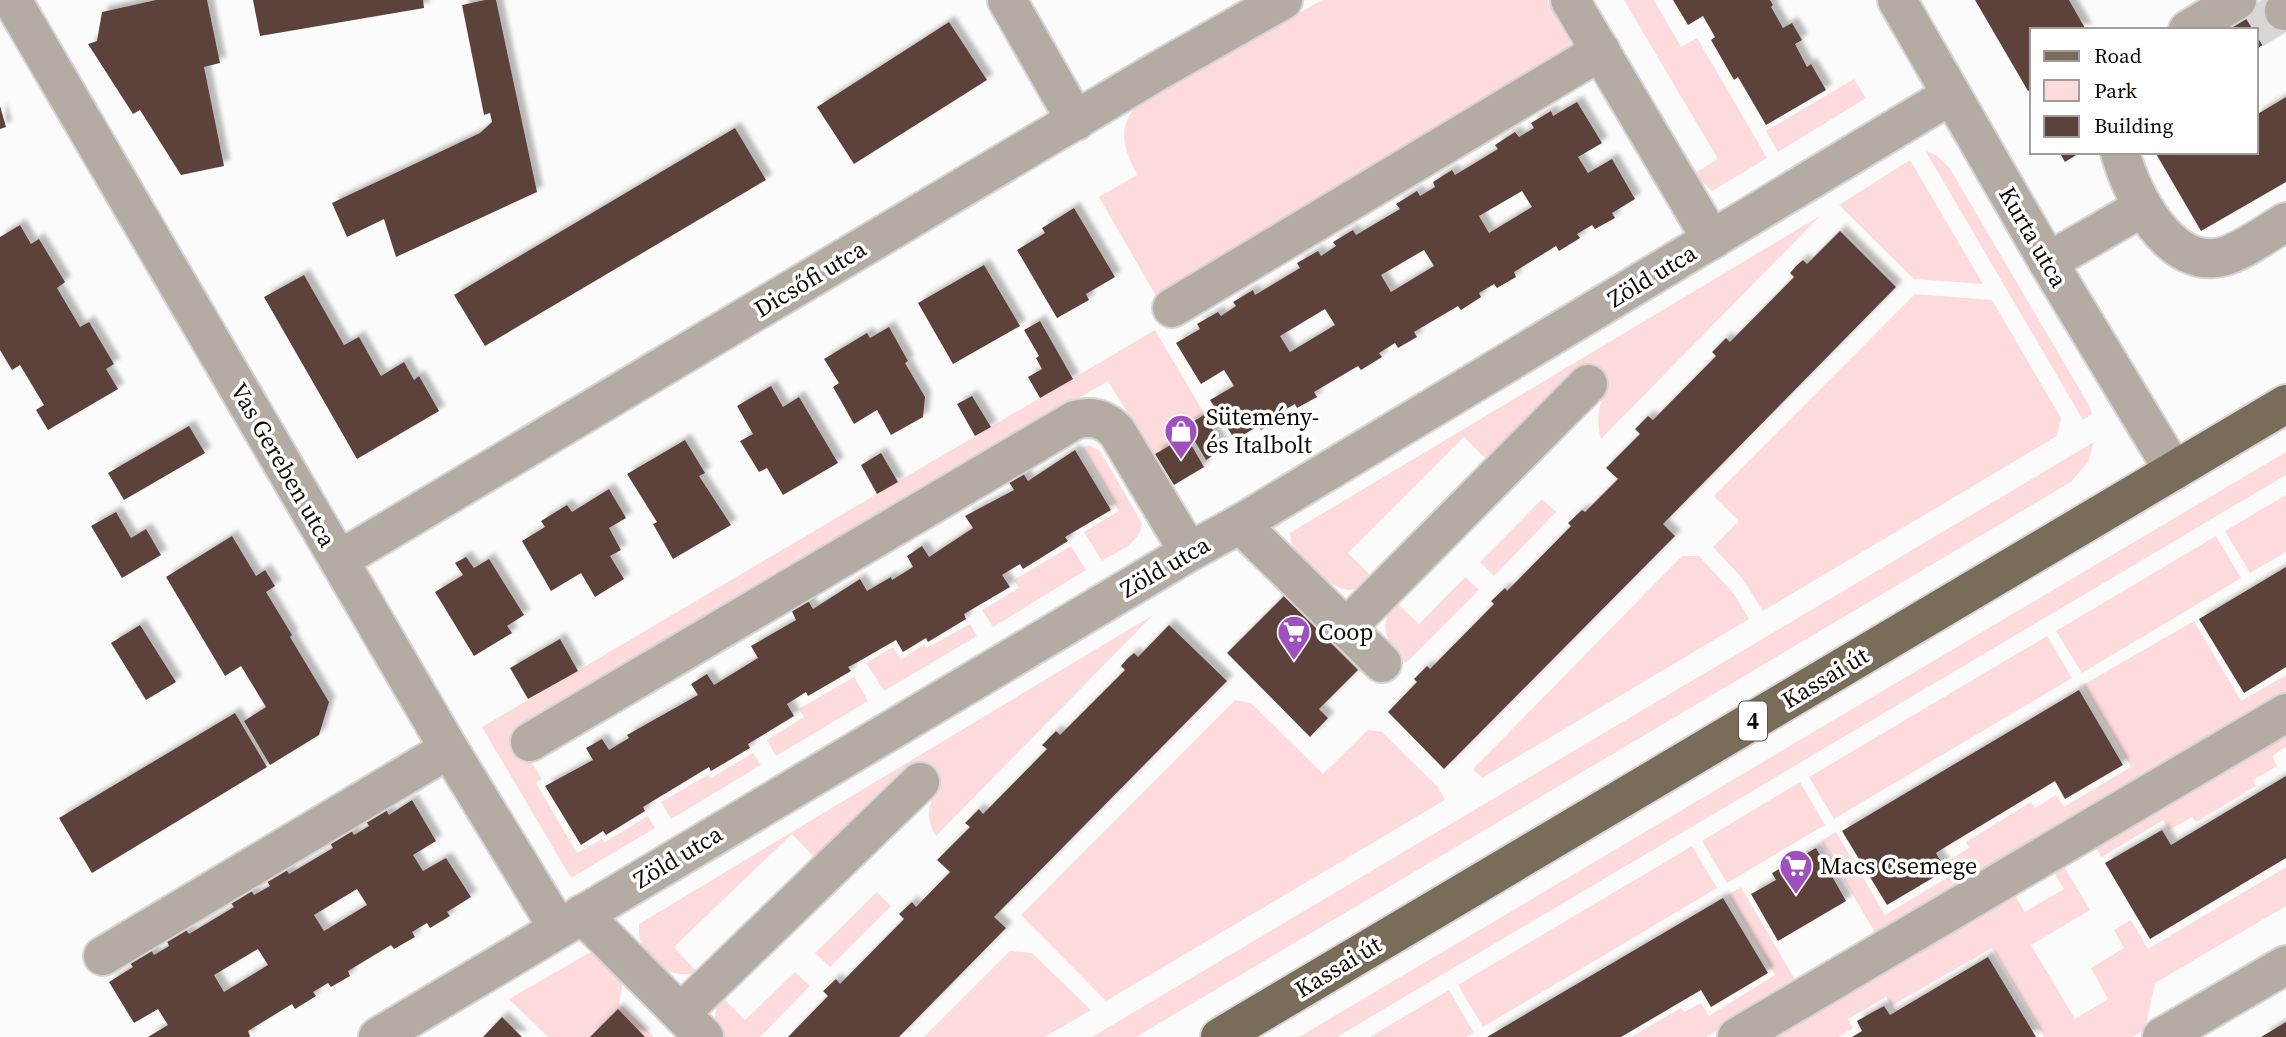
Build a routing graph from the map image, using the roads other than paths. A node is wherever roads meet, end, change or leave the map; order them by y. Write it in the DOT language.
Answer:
graph roads {
  1 [pos="12,0"];
  2 [pos="1007,0"];
  3 [pos="1283,0"];
  4 [pos="1570,0"];
  5 [pos="1897,0"];
  6 [pos="2237,0"];
  7 [pos="2191,28"];
  8 [pos="1601,51"];
  9 [pos="1951,95"];
  10 [pos="1076,121"];
  11 [pos="2121,154"];
  12 [pos="2143,207"];
  13 [pos="2286,222"];
  14 [pos="1712,240"];
  15 [pos="2048,262"];
  16 [pos="1172,308"];
  17 [pos="1588,384"];
  18 [pos="2286,404"];
  19 [pos="2174,471"];
  20 [pos="1240,524"];
  21 [pos="1189,552"];
  22 [pos="338,560"];
  23 [pos="1346,628"];
  24 [pos="1382,663"];
  25 [pos="2286,713"];
  26 [pos="530,742"];
  27 [pos="449,749"];
  28 [pos="920,782"];
  29 [pos="570,921"];
  30 [pos="103,956"];
  31 [pos="2286,965"];
  32 [pos="692,1025"];
  33 [pos="378,1037"];
  34 [pos="1220,1037"];
  35 [pos="1737,1037"];
  36 [pos="2162,1037"];
  1 -- 22 [label="street, Vas Gereben utca"];
  2 -- 10 [label="street"];
  3 -- 10 [label="street, Dicsőfi utca"];
  4 -- 8 [label="street"];
  5 -- 9 [label="street, Kurta utca"];
  6 -- 7 [label="street"];
  8 -- 14 [label="street"];
  8 -- 16 [label="street"];
  9 -- 14 [label="street, Zöld utca"];
  9 -- 15 [label="street, Kurta utca"];
  10 -- 22 [label="street, Dicsőfi utca"];
  11 -- 12 [label="street"];
  12 -- 13 [label="street"];
  12 -- 15 [label="street"];
  14 -- 20 [label="street, Zöld utca"];
  15 -- 19 [label="street, Kurta utca"];
  17 -- 23 [label="street"];
  18 -- 19 [label="main road, Kassai út / 4"];
  19 -- 34 [label="main road, Kassai út / 4"];
  20 -- 21 [label="street, Zöld utca"];
  20 -- 23 [label="street"];
  21 -- 26 [label="street"];
  21 -- 29 [label="street, Zöld utca"];
  22 -- 27 [label="street, Vas Gereben utca"];
  23 -- 24 [label="street"];
  25 -- 35 [label="street"];
  27 -- 29 [label="street, Vas Gereben utca"];
  27 -- 30 [label="street"];
  28 -- 32 [label="street"];
  29 -- 32 [label="street, Vas Gereben utca"];
  29 -- 33 [label="street, Zöld utca"];
  31 -- 36 [label="street"];
}
